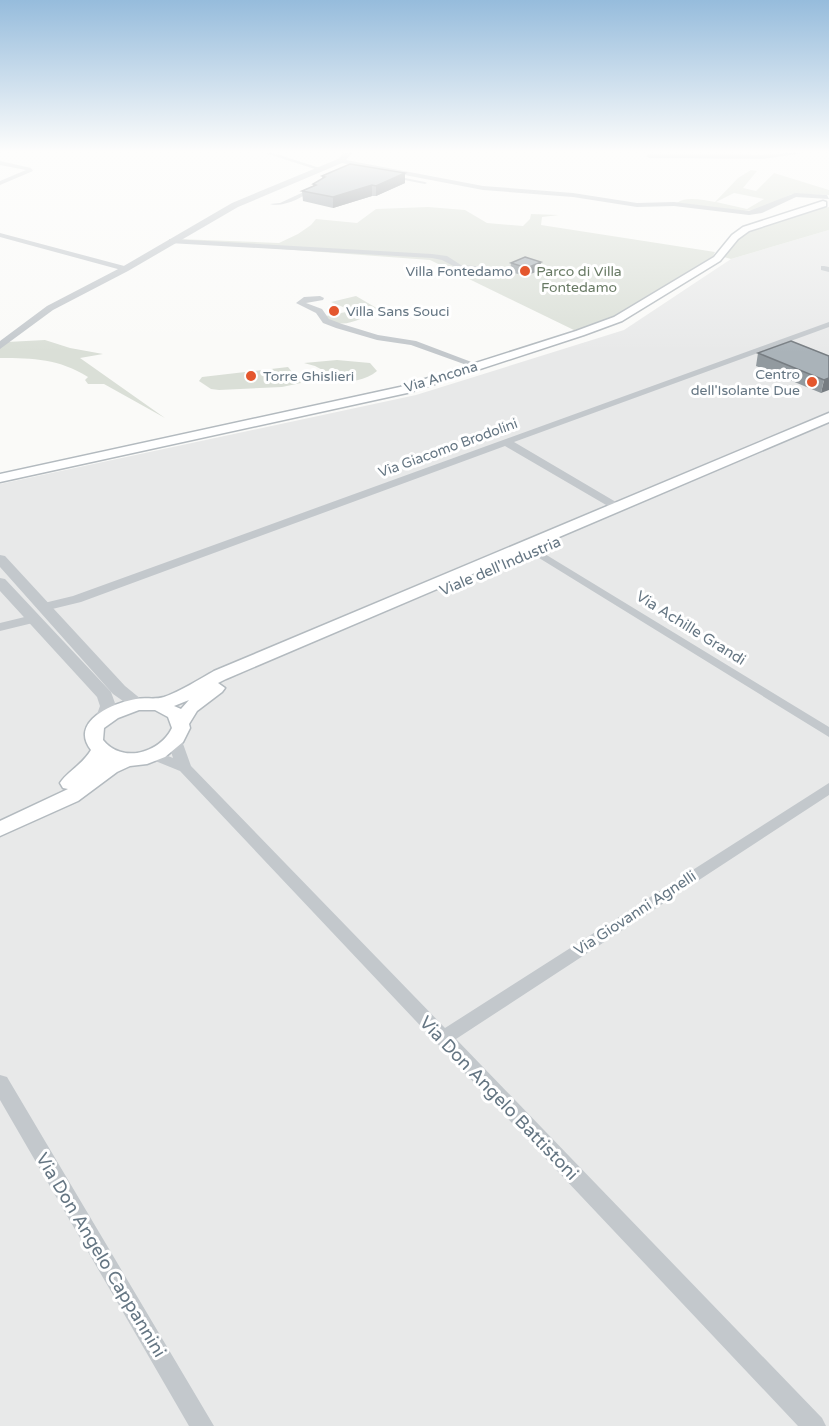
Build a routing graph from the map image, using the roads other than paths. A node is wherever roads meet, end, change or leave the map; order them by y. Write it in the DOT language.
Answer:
graph roads {
  1 [pos="213,220"];
  2 [pos="778,220"];
  3 [pos="0,235"];
  4 [pos="172,241"];
  5 [pos="125,269"];
  6 [pos="502,270"];
  7 [pos="320,298"];
  8 [pos="829,324"];
  9 [pos="782,341"];
  10 [pos="0,346"];
  11 [pos="801,348"];
  12 [pos="478,366"];
  13 [pos="829,417"];
  14 [pos="829,423"];
  15 [pos="508,443"];
  16 [pos="0,480"];
  17 [pos="617,507"];
  18 [pos="535,551"];
  19 [pos="0,559"];
  20 [pos="0,582"];
  21 [pos="38,613"];
  22 [pos="0,627"];
  23 [pos="139,704"];
  24 [pos="158,705"];
  25 [pos="104,717"];
  26 [pos="181,722"];
  27 [pos="829,734"];
  28 [pos="175,741"];
  29 [pos="101,750"];
  30 [pos="153,755"];
  31 [pos="128,759"];
  32 [pos="185,768"];
  33 [pos="829,788"];
  34 [pos="0,816"];
  35 [pos="0,829"];
  36 [pos="442,1039"];
  37 [pos="0,1083"];
  38 [pos="202,1426"];
  39 [pos="814,1426"];
  1 -- 4 [label="street"];
  2 -- 12 [label="main road, Via Ancona"];
  3 -- 5 [label="street"];
  4 -- 5 [label="street"];
  4 -- 6 [label="street"];
  5 -- 10 [label="street"];
  7 -- 12 [label="street"];
  8 -- 9 [label="street, Via Giacomo Brodolini"];
  9 -- 11 [label="street"];
  9 -- 15 [label="street, Via Giacomo Brodolini"];
  12 -- 16 [label="main road, Via Ancona"];
  13 -- 17 [label="main road, Viale dell'Industria"];
  14 -- 18 [label="main road, Viale dell'Industria"];
  15 -- 17 [label="street"];
  15 -- 21 [label="street, Via Giacomo Brodolini"];
  17 -- 24 [label="main road, Viale dell'Industria"];
  18 -- 26 [label="main road, Viale dell'Industria"];
  18 -- 27 [label="street, Via Achille Grandi"];
  19 -- 21 [label="street"];
  20 -- 21 [label="street"];
  21 -- 22 [label="street, Via Giacomo Brodolini"];
  21 -- 23 [label="street"];
  21 -- 25 [label="street"];
  23 -- 24 [label="main road"];
  23 -- 25 [label="main road"];
  24 -- 26 [label="main road"];
  25 -- 29 [label="main road"];
  26 -- 28 [label="main road"];
  28 -- 30 [label="main road"];
  28 -- 32 [label="street, Via Don Angelo Battistoni"];
  29 -- 31 [label="main road"];
  29 -- 34 [label="main road"];
  30 -- 31 [label="main road"];
  30 -- 32 [label="street, Via Don Angelo Battistoni"];
  31 -- 35 [label="main road"];
  32 -- 36 [label="street, Via Don Angelo Battistoni"];
  33 -- 36 [label="street, Via Giovanni Agnelli"];
  36 -- 39 [label="street, Via Don Angelo Battistoni"];
  37 -- 38 [label="street, Via Don Angelo Cappannini"];
}
